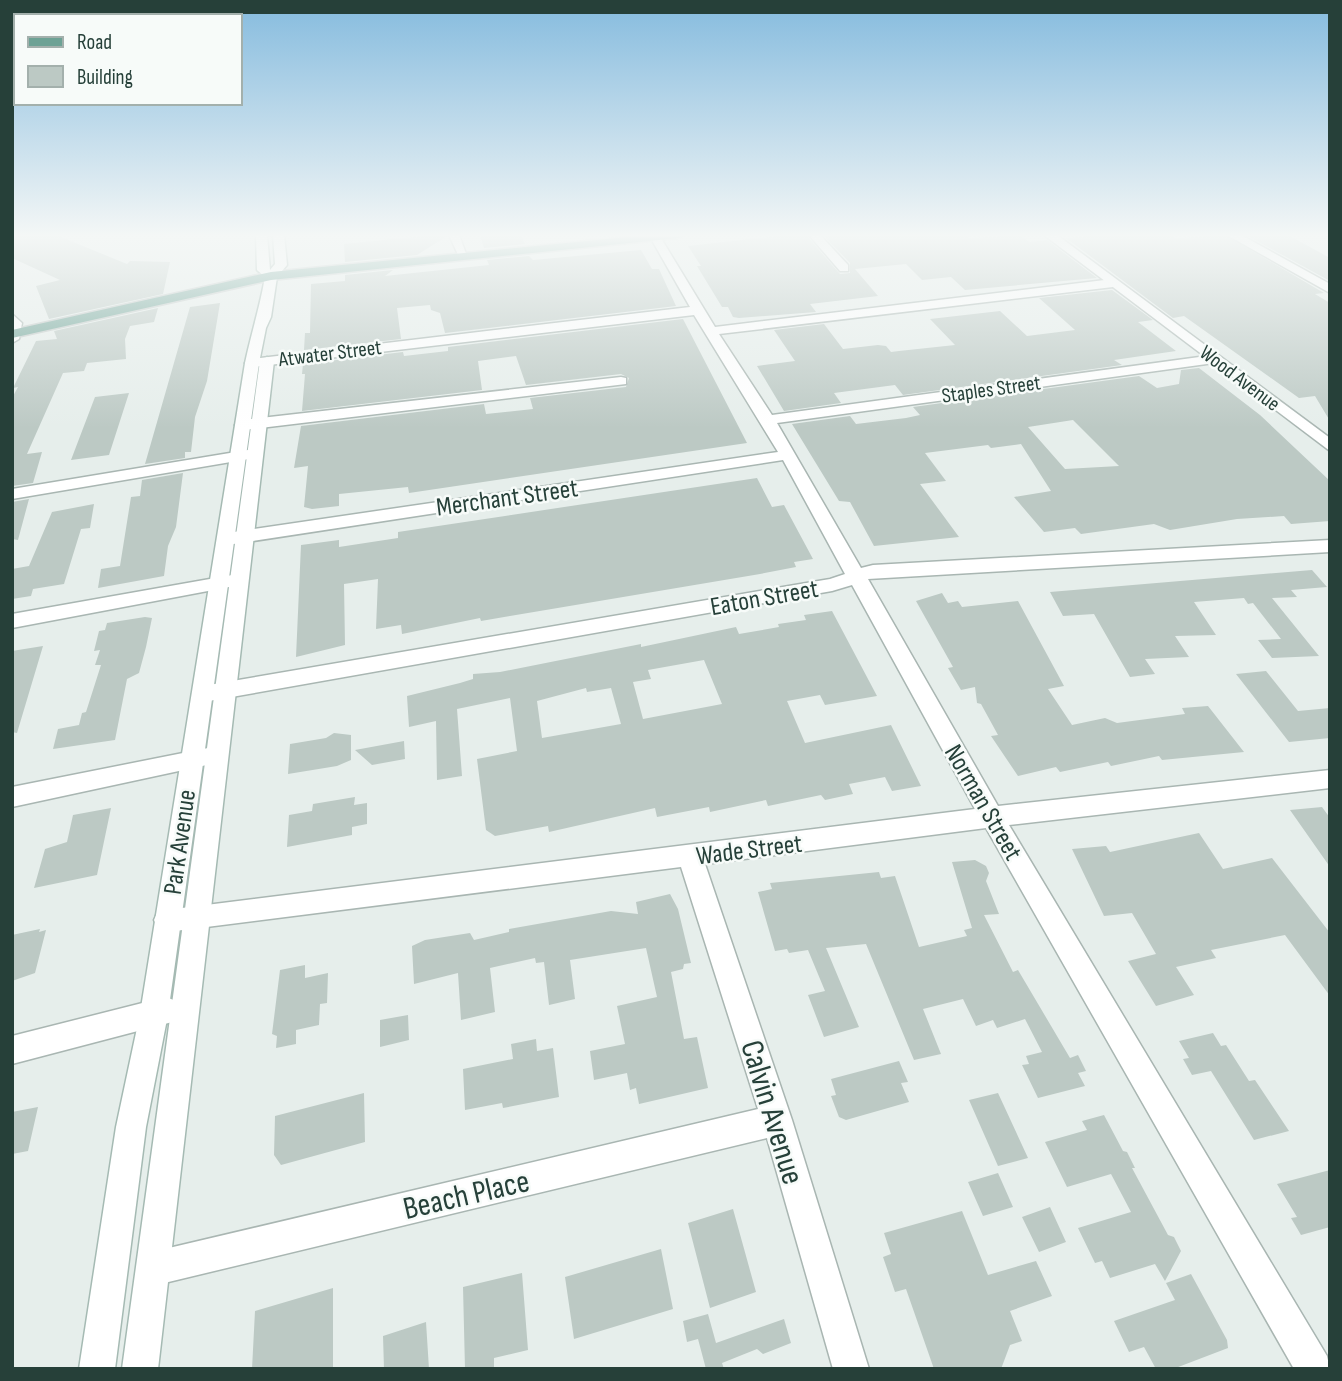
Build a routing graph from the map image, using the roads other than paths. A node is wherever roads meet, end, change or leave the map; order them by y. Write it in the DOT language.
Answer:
graph roads {
  1 [pos="168,299"];
  2 [pos="268,299"];
  3 [pos="694,299"];
  4 [pos="976,299"];
  5 [pos="1135,299"];
  6 [pos="699,310"];
  7 [pos="12,318"];
  8 [pos="712,331"];
  9 [pos="13,335"];
  10 [pos="1214,359"];
  11 [pos="260,362"];
  12 [pos="621,382"];
  13 [pos="768,420"];
  14 [pos="251,424"];
  15 [pos="1330,446"];
  16 [pos="787,455"];
  17 [pos="246,456"];
  18 [pos="12,494"];
  19 [pos="235,538"];
  20 [pos="1330,546"];
  21 [pos="856,577"];
  22 [pos="229,581"];
  23 [pos="12,621"];
  24 [pos="214,692"];
  25 [pos="217,756"];
  26 [pos="190,760"];
  27 [pos="1330,779"];
  28 [pos="12,797"];
  29 [pos="992,817"];
  30 [pos="690,857"];
  31 [pos="197,916"];
  32 [pos="167,920"];
  33 [pos="182,1008"];
  34 [pos="154,1014"];
  35 [pos="12,1049"];
  36 [pos="777,1120"];
  37 [pos="156,1268"];
  38 [pos="97,1369"];
  39 [pos="140,1369"];
  40 [pos="851,1369"];
  41 [pos="1314,1369"];
  1 -- 9 [label="main road"];
  2 -- 11 [label="street, Park Avenue"];
  3 -- 6 [label="street, Norman Street"];
  4 -- 8 [label="street"];
  5 -- 10 [label="street, Wood Avenue"];
  6 -- 8 [label="street, Norman Street"];
  6 -- 11 [label="street, Atwater Street"];
  7 -- 9 [label="street"];
  8 -- 13 [label="street, Norman Street"];
  10 -- 13 [label="street, Staples Street"];
  10 -- 15 [label="street, Wood Avenue"];
  11 -- 14 [label="street, Park Avenue"];
  12 -- 14 [label="street"];
  13 -- 16 [label="street, Norman Street"];
  14 -- 17 [label="street, Park Avenue"];
  16 -- 19 [label="street, Merchant Street"];
  16 -- 21 [label="street, Norman Street"];
  17 -- 18 [label="street"];
  17 -- 19 [label="street, Park Avenue"];
  19 -- 22 [label="street, Park Avenue"];
  20 -- 21 [label="street, Eaton Street"];
  21 -- 24 [label="street, Eaton Street"];
  21 -- 29 [label="street, Norman Street"];
  22 -- 23 [label="street"];
  22 -- 24 [label="street, Park Avenue"];
  24 -- 25 [label="street, Park Avenue"];
  24 -- 26 [label="street, Park Avenue"];
  25 -- 26 [label="street"];
  25 -- 31 [label="street, Park Avenue"];
  26 -- 28 [label="street"];
  26 -- 32 [label="street, Park Avenue"];
  27 -- 29 [label="street, Wade Street"];
  29 -- 30 [label="street, Wade Street"];
  29 -- 41 [label="street, Norman Street"];
  30 -- 31 [label="street, Wade Street"];
  30 -- 36 [label="street, Calvin Avenue"];
  31 -- 32 [label="street, Wade Street"];
  31 -- 33 [label="street, Park Avenue"];
  32 -- 34 [label="street, Park Avenue"];
  33 -- 34 [label="street"];
  33 -- 37 [label="street, Park Avenue"];
  34 -- 35 [label="street"];
  34 -- 38 [label="street, Park Avenue"];
  36 -- 37 [label="street, Beach Place"];
  36 -- 40 [label="street, Calvin Avenue"];
  37 -- 39 [label="street, Park Avenue"];
}
